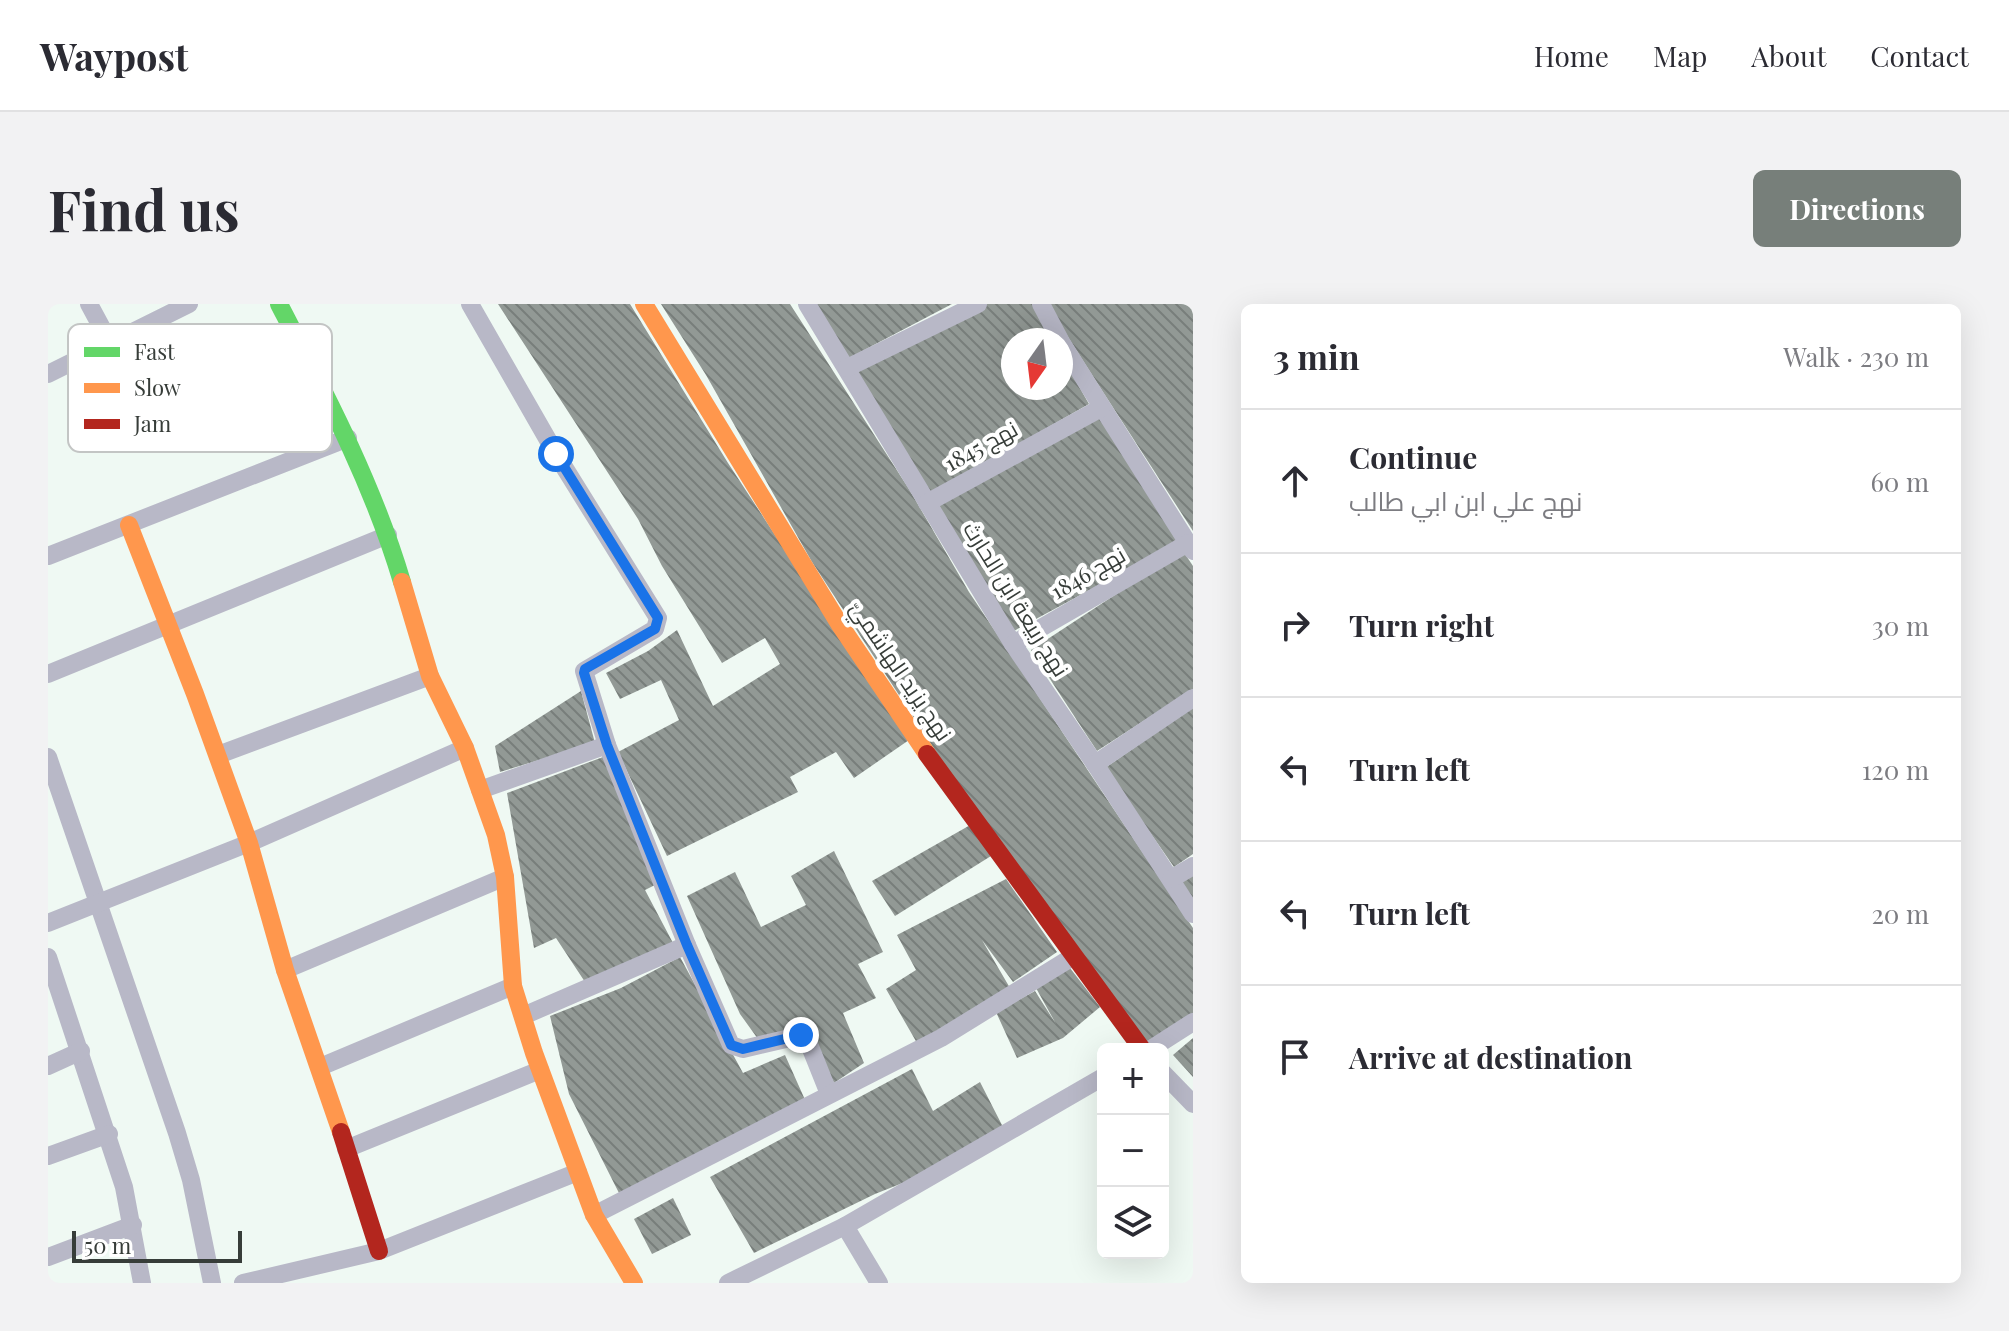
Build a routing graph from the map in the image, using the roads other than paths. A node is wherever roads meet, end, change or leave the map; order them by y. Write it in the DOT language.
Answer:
graph roads {
  1 [pos="89,304"];
  2 [pos="189,304"];
  3 [pos="279,304"];
  4 [pos="470,304"];
  5 [pos="644,304"];
  6 [pos="807,304"];
  7 [pos="978,304"];
  8 [pos="1041,304"];
  9 [pos="100,324"];
  10 [pos="148,324"];
  11 [pos="290,324"];
  12 [pos="1054,328"];
  13 [pos="1073,361"];
  14 [pos="68,364"];
  15 [pos="847,368"];
  16 [pos="48,374"];
  17 [pos="332,405"];
  18 [pos="1101,408"];
  19 [pos="348,438"];
  20 [pos="332,444"];
  21 [pos="313,452"];
  22 [pos="927,503"];
  23 [pos="129,525"];
  24 [pos="388,535"];
  25 [pos="1190,547"];
  26 [pos="48,556"];
  27 [pos="167,624"];
  28 [pos="1013,644"];
  29 [pos="48,674"];
  30 [pos="430,676"];
  31 [pos="1193,698"];
  32 [pos="607,745"];
  33 [pos="465,748"];
  34 [pos="218,755"];
  35 [pos="48,757"];
  36 [pos="1095,764"];
  37 [pos="480,790"];
  38 [pos="249,843"];
  39 [pos="1193,866"];
  40 [pos="505,877"];
  41 [pos="1171,879"];
  42 [pos="99,903"];
  43 [pos="1193,914"];
  44 [pos="48,923"];
  45 [pos="687,945"];
  46 [pos="1074,956"];
  47 [pos="48,957"];
  48 [pos="285,970"];
  49 [pos="513,986"];
  50 [pos="57,1006"];
  51 [pos="523,1016"];
  52 [pos="1193,1022"];
  53 [pos="1138,1043"];
  54 [pos="1160,1043"];
  55 [pos="81,1051"];
  56 [pos="48,1066"];
  57 [pos="320,1067"];
  58 [pos="540,1070"];
  59 [pos="1169,1079"];
  60 [pos="1097,1080"];
  61 [pos="829,1094"];
  62 [pos="1193,1104"];
  63 [pos="109,1134"];
  64 [pos="346,1149"];
  65 [pos="48,1156"];
  66 [pos="578,1172"];
  67 [pos="594,1215"];
  68 [pos="133,1225"];
  69 [pos="845,1226"];
  70 [pos="379,1251"];
  71 [pos="48,1257"];
  72 [pos="629,1282"];
  73 [pos="142,1283"];
  74 [pos="212,1283"];
  75 [pos="243,1283"];
  76 [pos="728,1283"];
  77 [pos="879,1283"];
  1 -- 9 [label="street"];
  2 -- 10 [label="street"];
  3 -- 11 [label="street"];
  4 -- 32 [label="street"];
  5 -- 46 [label="street, نهج يزيد الهاشميّ"];
  6 -- 15 [label="street, نهج ربيعة ابن الحارث"];
  7 -- 15 [label="street"];
  8 -- 12 [label="street"];
  13 -- 18 [label="street"];
  14 -- 16 [label="street"];
  15 -- 22 [label="street, نهج ربيعة ابن الحارث"];
  17 -- 19 [label="street"];
  18 -- 22 [label="street, نهج 1845"];
  18 -- 25 [label="street"];
  19 -- 20 [label="street"];
  19 -- 24 [label="street"];
  21 -- 23 [label="street"];
  22 -- 28 [label="street, نهج ربيعة ابن الحارث"];
  23 -- 26 [label="street"];
  23 -- 27 [label="street"];
  24 -- 27 [label="street"];
  24 -- 30 [label="street"];
  25 -- 28 [label="street, نهج 1846"];
  27 -- 29 [label="street"];
  27 -- 34 [label="street"];
  28 -- 36 [label="street, نهج ربيعة ابن الحارث"];
  30 -- 33 [label="street"];
  30 -- 34 [label="street"];
  31 -- 36 [label="street"];
  32 -- 37 [label="street"];
  32 -- 45 [label="street"];
  33 -- 37 [label="street"];
  33 -- 38 [label="street"];
  34 -- 38 [label="street"];
  35 -- 42 [label="street"];
  36 -- 41 [label="street, نهج ربيعة ابن الحارث"];
  37 -- 40 [label="street"];
  38 -- 42 [label="street"];
  38 -- 48 [label="street"];
  39 -- 41 [label="street"];
  40 -- 48 [label="street"];
  40 -- 49 [label="street"];
  41 -- 43 [label="street, نهج ربيعة ابن الحارث"];
  42 -- 44 [label="street"];
  42 -- 74 [label="street"];
  45 -- 51 [label="street"];
  45 -- 61 [label="street"];
  46 -- 53 [label="street, نهج يزيد الهاشميّ"];
  46 -- 61 [label="street"];
  47 -- 50 [label="street"];
  48 -- 57 [label="street"];
  49 -- 51 [label="street"];
  49 -- 57 [label="street"];
  50 -- 55 [label="street"];
  51 -- 58 [label="street"];
  52 -- 54 [label="street"];
  55 -- 56 [label="street"];
  55 -- 63 [label="street"];
  57 -- 64 [label="street"];
  58 -- 64 [label="street"];
  58 -- 66 [label="street"];
  59 -- 62 [label="street"];
  60 -- 69 [label="street"];
  61 -- 67 [label="street"];
  63 -- 65 [label="street"];
  63 -- 68 [label="street"];
  64 -- 70 [label="street"];
  66 -- 67 [label="street"];
  66 -- 70 [label="street"];
  67 -- 72 [label="street"];
  68 -- 71 [label="street"];
  68 -- 73 [label="street"];
  69 -- 76 [label="street"];
  69 -- 77 [label="street"];
  70 -- 75 [label="street"];
}
